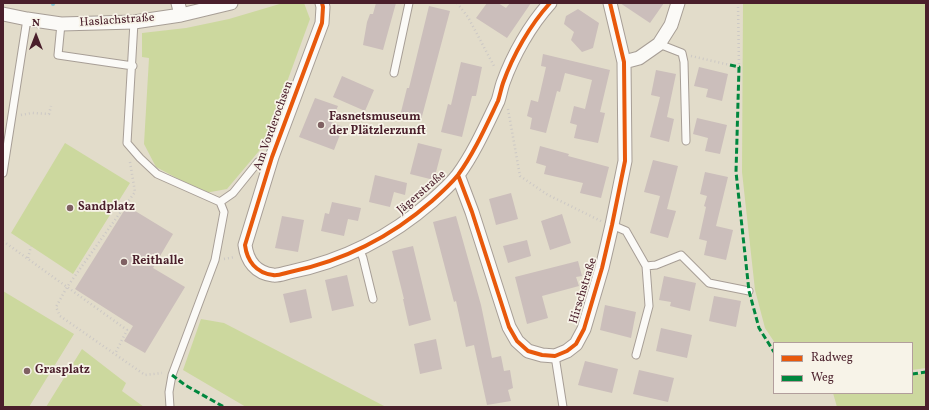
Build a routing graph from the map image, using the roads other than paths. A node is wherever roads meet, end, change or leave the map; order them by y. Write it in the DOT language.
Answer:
graph roads {
  1 [pos="231,3"];
  2 [pos="322,3"];
  3 [pos="409,3"];
  4 [pos="550,3"];
  5 [pos="610,3"];
  6 [pos="678,3"];
  7 [pos="179,9"];
  8 [pos="3,14"];
  9 [pos="27,19"];
  10 [pos="134,22"];
  11 [pos="61,24"];
  12 [pos="659,44"];
  13 [pos="624,62"];
  14 [pos="132,66"];
  15 [pos="394,73"];
  16 [pos="686,141"];
  17 [pos="272,157"];
  18 [pos="3,173"];
  19 [pos="458,175"];
  20 [pos="220,202"];
  21 [pos="612,225"];
  22 [pos="359,248"];
  23 [pos="246,255"];
  24 [pos="646,266"];
  25 [pos="749,291"];
  26 [pos="373,299"];
  27 [pos="636,355"];
  28 [pos="555,356"];
  29 [pos="170,407"];
  30 [pos="563,407"];
  1 -- 7 [label="street, Haslachstraße"];
  2 -- 17 [label="street, Am Vorderochsen"];
  3 -- 15 [label="lane"];
  4 -- 19 [label="street, Jägerstraße"];
  5 -- 13 [label="street, Hirschstraße"];
  6 -- 12 [label="street"];
  7 -- 10 [label="street, Haslachstraße"];
  8 -- 9 [label="street, Haslachstraße"];
  9 -- 11 [label="street, Haslachstraße"];
  9 -- 18 [label="lane"];
  10 -- 11 [label="street, Haslachstraße"];
  10 -- 14 [label="lane"];
  11 -- 14 [label="lane"];
  12 -- 13 [label="street"];
  12 -- 16 [label="lane"];
  13 -- 21 [label="street, Hirschstraße"];
  14 -- 20 [label="lane"];
  17 -- 20 [label="lane"];
  17 -- 23 [label="street, Am Vorderochsen"];
  19 -- 22 [label="street, Jägerstraße"];
  19 -- 28 [label="street"];
  20 -- 29 [label="lane"];
  21 -- 24 [label="lane"];
  21 -- 28 [label="street, Hirschstraße"];
  22 -- 23 [label="street, Jägerstraße"];
  22 -- 26 [label="lane"];
  24 -- 25 [label="lane"];
  24 -- 27 [label="lane"];
  28 -- 30 [label="lane"];
}
